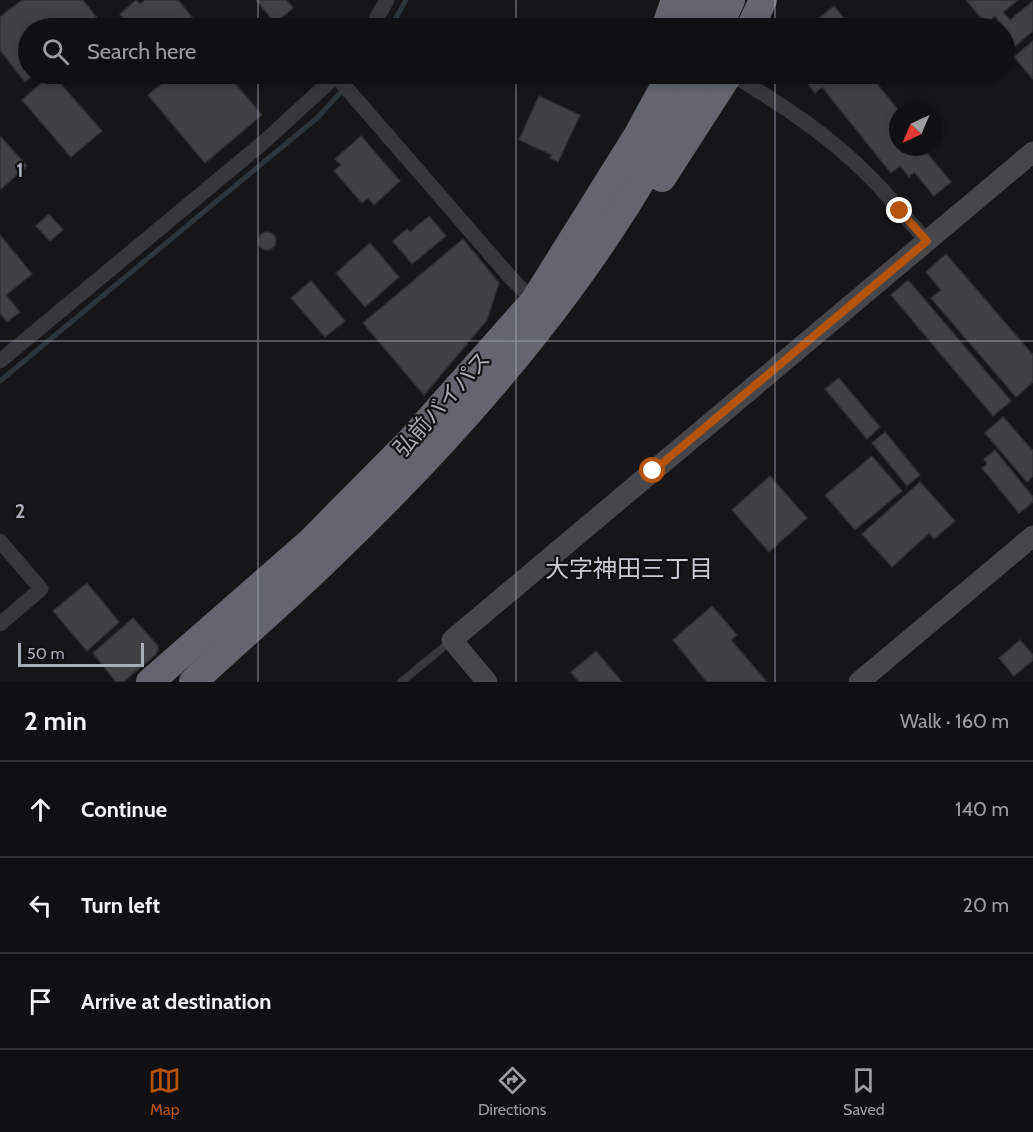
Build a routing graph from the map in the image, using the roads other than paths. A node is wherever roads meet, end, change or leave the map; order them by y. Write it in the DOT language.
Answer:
graph roads {
  1 [pos="387,0"];
  2 [pos="675,0"];
  3 [pos="704,0"];
  4 [pos="731,0"];
  5 [pos="763,0"];
  6 [pos="377,18"];
  7 [pos="669,18"];
  8 [pos="697,18"];
  9 [pos="723,18"];
  10 [pos="755,18"];
  11 [pos="327,84"];
  12 [pos="345,84"];
  13 [pos="646,84"];
  14 [pos="666,84"];
  15 [pos="693,84"];
  16 [pos="723,84"];
  17 [pos="747,84"];
  18 [pos="1033,152"];
  19 [pos="927,241"];
  20 [pos="560,282"];
  21 [pos="534,301"];
  22 [pos="0,361"];
  23 [pos="1033,536"];
  24 [pos="0,542"];
  25 [pos="0,624"];
  26 [pos="452,640"];
  27 [pos="150,682"];
  28 [pos="193,682"];
  29 [pos="401,682"];
  30 [pos="487,682"];
  31 [pos="859,682"];
  1 -- 6 [label="street"];
  2 -- 7 [label="highway"];
  3 -- 8 [label="highway"];
  4 -- 9 [label="highway"];
  5 -- 10 [label="highway"];
  11 -- 22 [label="street"];
  12 -- 21 [label="street"];
  13 -- 20 [label="highway"];
  14 -- 20 [label="highway, 弘前バイパス"];
  15 -- 20 [label="highway, 弘前バイパス"];
  16 -- 20 [label="highway"];
  17 -- 19 [label="street"];
  18 -- 19 [label="street"];
  19 -- 26 [label="street"];
  20 -- 21 [label="highway, 弘前バイパス"];
  20 -- 28 [label="highway, 弘前バイパス"];
  21 -- 27 [label="highway, 弘前バイパス"];
  23 -- 31 [label="street"];
  24 -- 25 [label="street"];
  26 -- 29 [label="lane"];
  26 -- 30 [label="street"];
}
